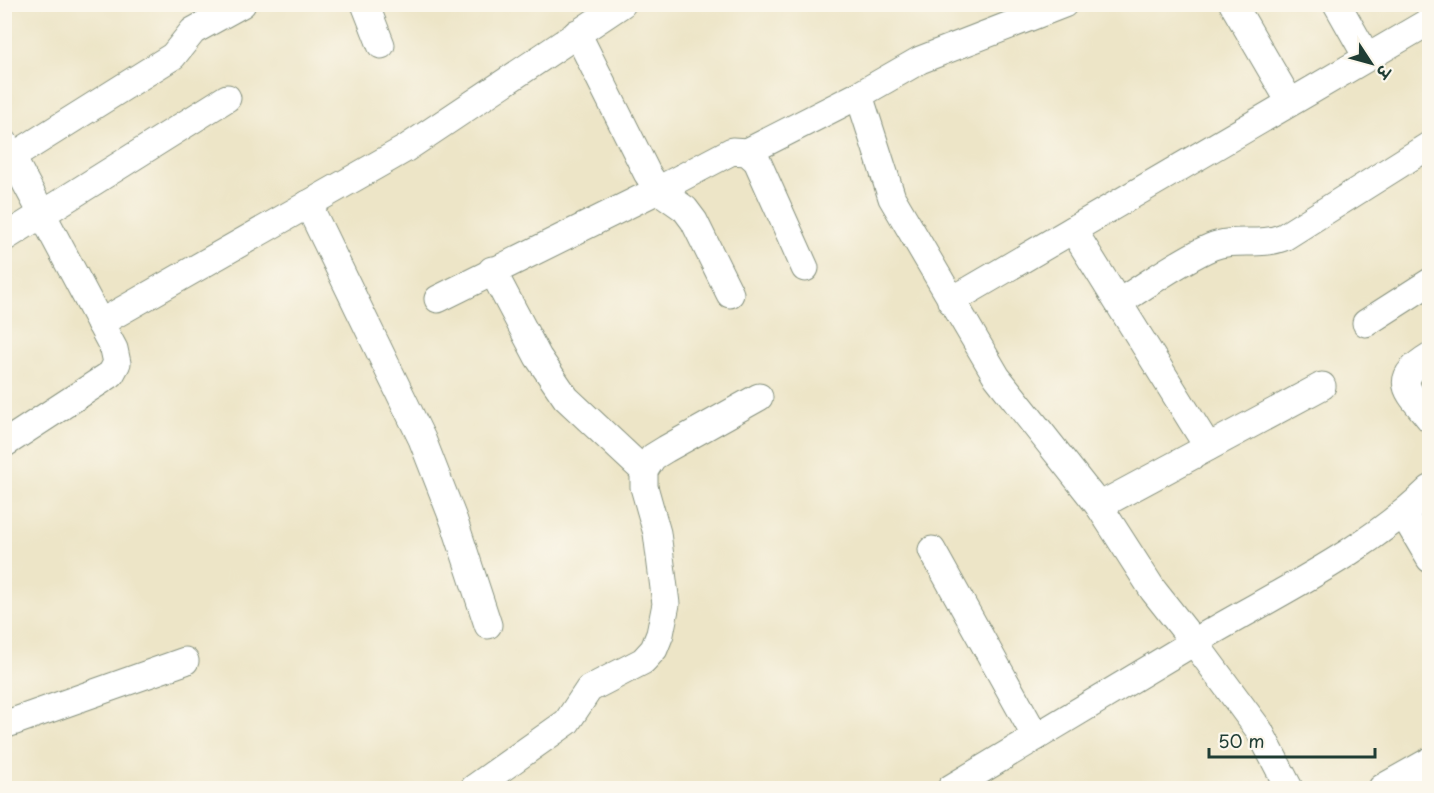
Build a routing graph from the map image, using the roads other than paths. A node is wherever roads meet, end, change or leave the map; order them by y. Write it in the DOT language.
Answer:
graph roads {
  1 [pos="242,4"];
  2 [pos="365,4"];
  3 [pos="622,4"];
  4 [pos="1064,4"];
  5 [pos="1233,4"];
  6 [pos="1336,4"];
  7 [pos="1430,21"];
  8 [pos="577,33"];
  9 [pos="381,45"];
  10 [pos="1367,57"];
  11 [pos="859,95"];
  12 [pos="226,98"];
  13 [pos="1290,102"];
  14 [pos="1430,145"];
  15 [pos="747,152"];
  16 [pos="7,154"];
  17 [pos="658,190"];
  18 [pos="308,204"];
  19 [pos="42,214"];
  20 [pos="1073,230"];
  21 [pos="4,238"];
  22 [pos="805,268"];
  23 [pos="492,270"];
  24 [pos="1430,282"];
  25 [pos="730,294"];
  26 [pos="438,299"];
  27 [pos="951,301"];
  28 [pos="1119,302"];
  29 [pos="100,323"];
  30 [pos="1366,323"];
  31 [pos="1430,356"];
  32 [pos="1322,386"];
  33 [pos="759,397"];
  34 [pos="1430,419"];
  35 [pos="4,444"];
  36 [pos="1208,447"];
  37 [pos="644,471"];
  38 [pos="1430,489"];
  39 [pos="1099,506"];
  40 [pos="1404,515"];
  41 [pos="932,550"];
  42 [pos="1430,559"];
  43 [pos="489,625"];
  44 [pos="1194,642"];
  45 [pos="185,661"];
  46 [pos="4,724"];
  47 [pos="1036,737"];
  48 [pos="1430,761"];
  49 [pos="474,789"];
  50 [pos="951,789"];
  51 [pos="1289,789"];
  52 [pos="1382,789"];
  1 -- 16 [label="street"];
  2 -- 9 [label="street"];
  3 -- 8 [label="street"];
  4 -- 11 [label="street"];
  5 -- 13 [label="street"];
  6 -- 10 [label="street"];
  7 -- 10 [label="street"];
  8 -- 17 [label="street"];
  8 -- 18 [label="street"];
  10 -- 13 [label="street"];
  11 -- 15 [label="street"];
  11 -- 27 [label="street"];
  12 -- 19 [label="street"];
  13 -- 20 [label="street"];
  14 -- 28 [label="street"];
  15 -- 17 [label="street"];
  15 -- 22 [label="street"];
  16 -- 19 [label="street"];
  17 -- 23 [label="street"];
  17 -- 25 [label="street"];
  18 -- 29 [label="street"];
  18 -- 43 [label="street"];
  19 -- 21 [label="street"];
  19 -- 29 [label="street"];
  20 -- 27 [label="street"];
  20 -- 28 [label="street"];
  23 -- 26 [label="street"];
  23 -- 37 [label="street"];
  24 -- 30 [label="street"];
  27 -- 39 [label="street"];
  28 -- 36 [label="street"];
  29 -- 35 [label="street"];
  31 -- 34 [label="street"];
  32 -- 36 [label="street"];
  33 -- 37 [label="street"];
  36 -- 39 [label="street"];
  37 -- 49 [label="street"];
  38 -- 40 [label="street"];
  39 -- 44 [label="street"];
  40 -- 42 [label="street"];
  40 -- 44 [label="street"];
  41 -- 47 [label="street"];
  44 -- 47 [label="street"];
  44 -- 51 [label="street"];
  45 -- 46 [label="street"];
  47 -- 50 [label="street"];
  48 -- 52 [label="street"];
}
